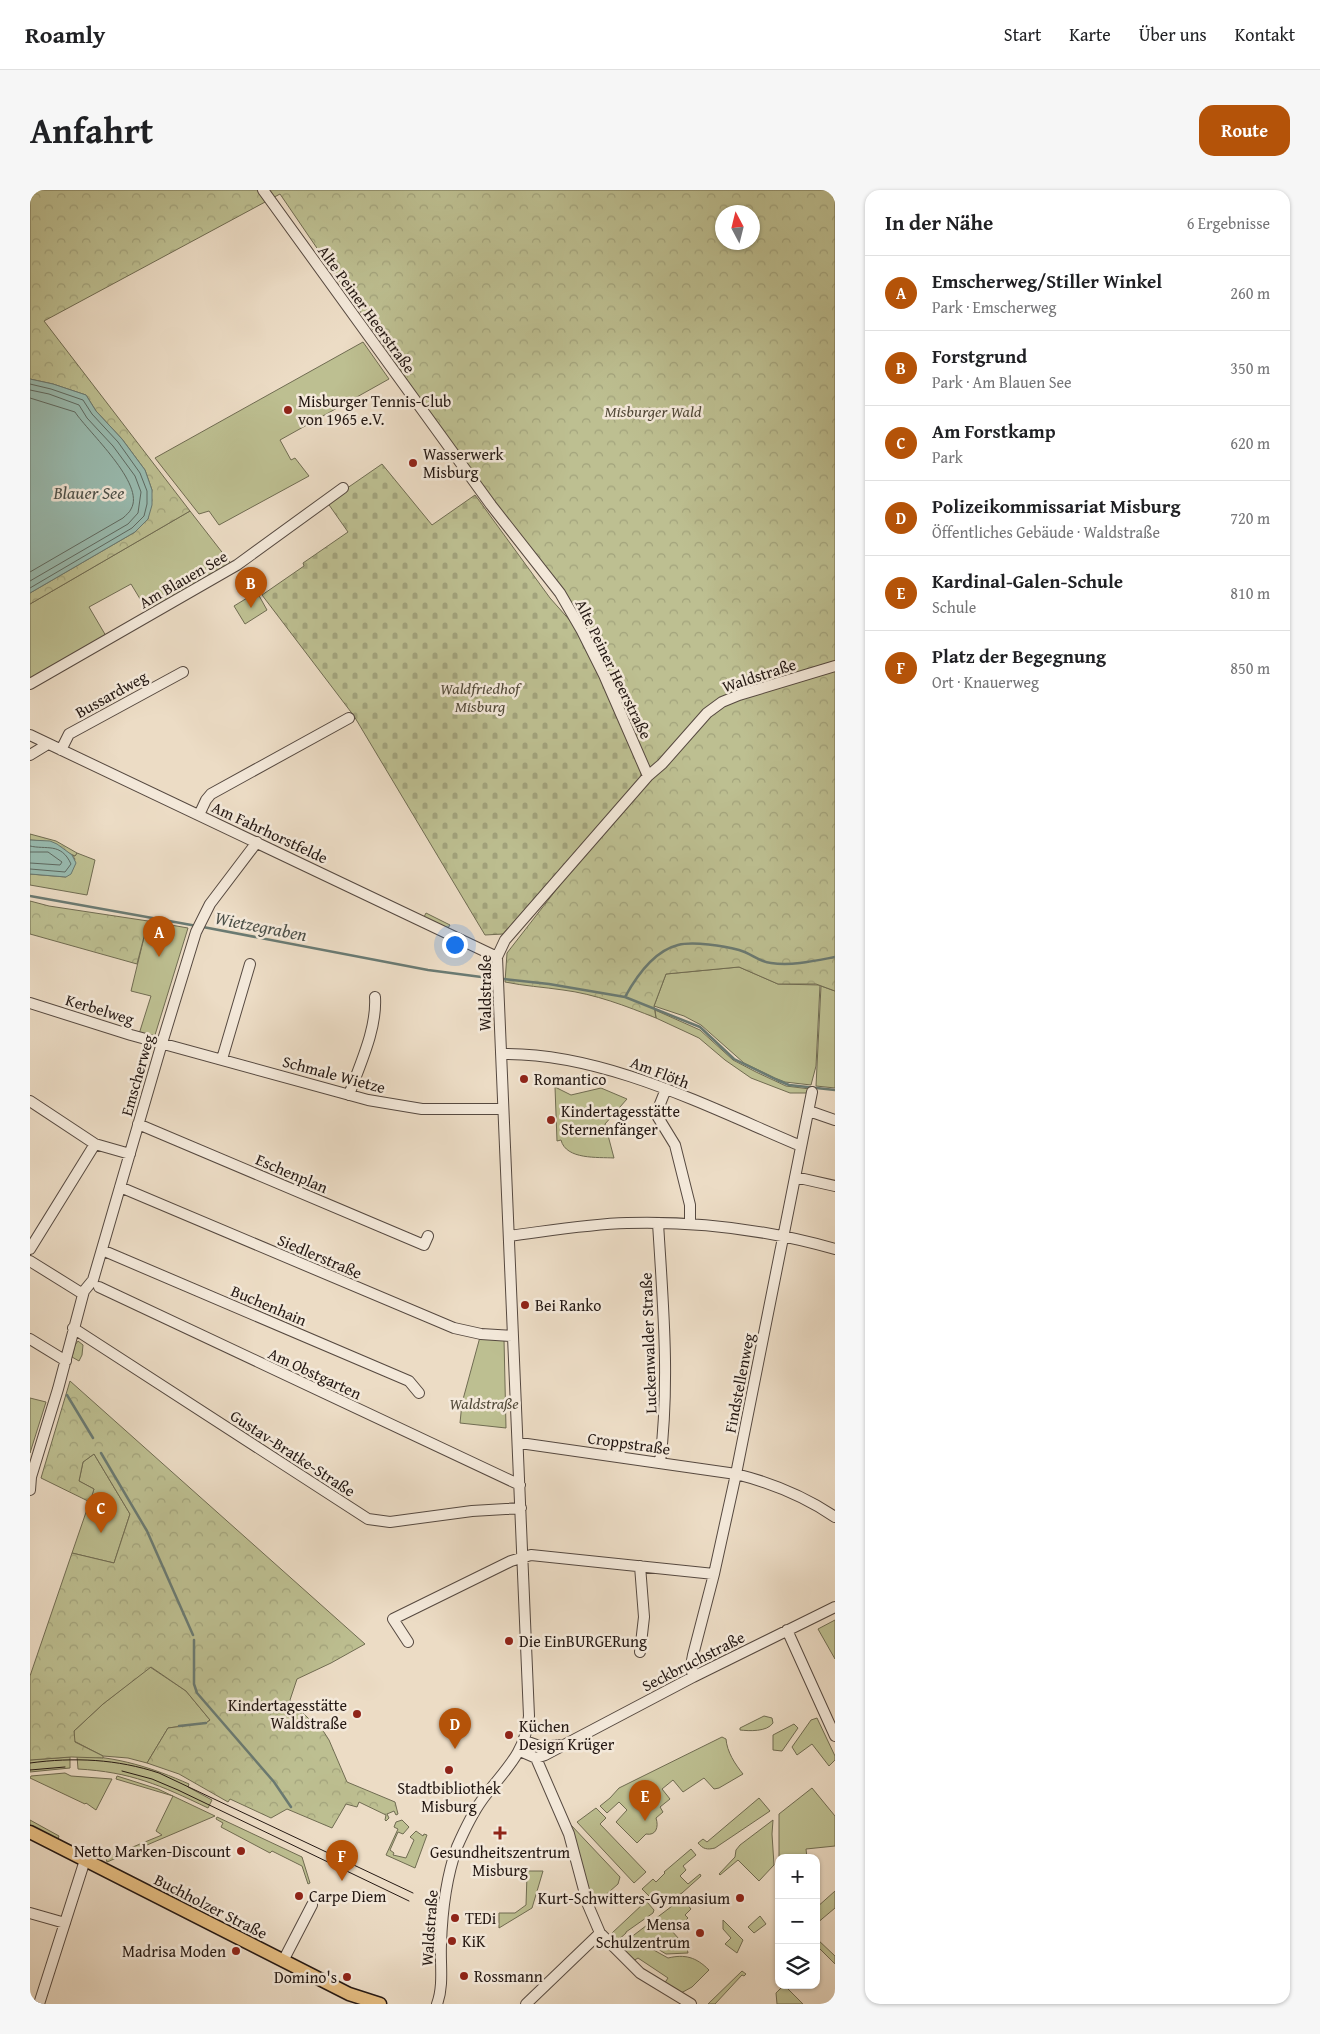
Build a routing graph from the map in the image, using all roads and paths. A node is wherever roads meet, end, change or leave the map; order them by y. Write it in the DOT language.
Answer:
graph roads {
  1 [pos="263,190"];
  2 [pos="343,488"];
  3 [pos="835,666"];
  4 [pos="183,672"];
  5 [pos="30,684"];
  6 [pos="349,718"];
  7 [pos="30,735"];
  8 [pos="48,744"];
  9 [pos="61,750"];
  10 [pos="30,755"];
  11 [pos="648,776"];
  12 [pos="199,815"];
  13 [pos="256,842"];
  14 [pos="497,957"];
  15 [pos="250,964"];
  16 [pos="375,997"];
  17 [pos="30,1003"];
  18 [pos="162,1043"];
  19 [pos="501,1054"];
  20 [pos="222,1059"];
  21 [pos="666,1089"];
  22 [pos="812,1092"];
  23 [pos="349,1095"];
  24 [pos="30,1101"];
  25 [pos="503,1109"];
  26 [pos="809,1112"];
  27 [pos="835,1120"];
  28 [pos="138,1124"];
  29 [pos="95,1144"];
  30 [pos="801,1146"];
  31 [pos="130,1154"];
  32 [pos="796,1177"];
  33 [pos="835,1186"];
  34 [pos="120,1187"];
  35 [pos="658,1223"];
  36 [pos="690,1224"];
  37 [pos="428,1236"];
  38 [pos="509,1236"];
  39 [pos="784,1237"];
  40 [pos="30,1249"];
  41 [pos="835,1249"];
  42 [pos="102,1250"];
  43 [pos="30,1261"];
  44 [pos="98,1287"];
  45 [pos="83,1294"];
  46 [pos="73,1328"];
  47 [pos="512,1336"];
  48 [pos="30,1338"];
  49 [pos="66,1361"];
  50 [pos="419,1393"];
  51 [pos="518,1444"];
  52 [pos="660,1463"];
  53 [pos="736,1474"];
  54 [pos="520,1485"];
  55 [pos="30,1490"];
  56 [pos="521,1508"];
  57 [pos="835,1517"];
  58 [pos="523,1558"];
  59 [pos="640,1566"];
  60 [pos="714,1574"];
  61 [pos="835,1607"];
  62 [pos="787,1630"];
  63 [pos="408,1642"];
  64 [pos="640,1652"];
  65 [pos="693,1677"];
  66 [pos="835,1736"];
  67 [pos="525,1741"];
  68 [pos="565,1744"];
  69 [pos="520,1751"];
  70 [pos="536,1758"];
  71 [pos="30,1832"];
  72 [pos="85,1860"];
  73 [pos="312,1905"];
  74 [pos="30,1913"];
  75 [pos="65,1923"];
  76 [pos="600,1933"];
  77 [pos="283,1961"];
  78 [pos="39,2004"];
  79 [pos="380,2004"];
  80 [pos="437,2004"];
  81 [pos="526,2004"];
  82 [pos="691,2004"];
  1 -- 11 [label="street, Alte Peiner Heerstraße"];
  2 -- 5 [label="street, Am Blauen See"];
  3 -- 11 [label="street, Waldstraße"];
  4 -- 9 [label="street, Bussardweg"];
  6 -- 12 [label="street"];
  7 -- 8 [label="street, Am Fahrhorstfelde"];
  8 -- 9 [label="street, Am Fahrhorstfelde"];
  8 -- 10 [label="street"];
  9 -- 12 [label="street, Am Fahrhorstfelde"];
  11 -- 14 [label="street, Waldstraße"];
  12 -- 13 [label="street, Am Fahrhorstfelde"];
  13 -- 14 [label="street, Am Fahrhorstfelde"];
  13 -- 18 [label="street, Emscherweg"];
  14 -- 19 [label="street, Waldstraße"];
  15 -- 20 [label="street"];
  16 -- 23 [label="street"];
  17 -- 18 [label="street, Kerbelweg"];
  18 -- 20 [label="street, Schmale Wietze"];
  18 -- 28 [label="street, Emscherweg"];
  19 -- 21 [label="street, Am Flöth"];
  19 -- 25 [label="street, Waldstraße"];
  20 -- 23 [label="street, Schmale Wietze"];
  21 -- 30 [label="street, Am Flöth"];
  21 -- 36 [label="street"];
  22 -- 26 [label="street, Findstellenweg"];
  23 -- 25 [label="street, Schmale Wietze"];
  24 -- 29 [label="street"];
  25 -- 38 [label="street, Waldstraße"];
  26 -- 27 [label="street"];
  26 -- 30 [label="street, Findstellenweg"];
  28 -- 31 [label="street, Emscherweg"];
  28 -- 37 [label="street, Eschenplan"];
  29 -- 31 [label="street"];
  29 -- 40 [label="street"];
  30 -- 32 [label="street, Findstellenweg"];
  31 -- 34 [label="street, Emscherweg"];
  32 -- 33 [label="street"];
  32 -- 39 [label="street, Findstellenweg"];
  34 -- 42 [label="street, Emscherweg"];
  34 -- 47 [label="street, Siedlerstraße"];
  35 -- 36 [label="street"];
  35 -- 38 [label="street"];
  35 -- 52 [label="street, Luckenwalder Straße"];
  36 -- 39 [label="street"];
  38 -- 47 [label="street, Waldstraße"];
  39 -- 41 [label="street"];
  39 -- 53 [label="street, Findstellenweg"];
  42 -- 45 [label="street, Emscherweg"];
  42 -- 50 [label="street, Buchenhain"];
  43 -- 45 [label="street"];
  44 -- 54 [label="street, Am Obstgarten"];
  45 -- 46 [label="street, Emscherweg"];
  46 -- 49 [label="street, Emscherweg"];
  46 -- 56 [label="street, Gustav-Bratke-Straße"];
  47 -- 51 [label="street, Waldstraße"];
  48 -- 49 [label="street"];
  49 -- 55 [label="street, Emscherweg"];
  51 -- 52 [label="street, Croppstraße"];
  51 -- 54 [label="street, Waldstraße"];
  52 -- 53 [label="street, Croppstraße"];
  53 -- 57 [label="street, Croppstraße"];
  53 -- 60 [label="street, Findstellenweg"];
  54 -- 56 [label="street, Waldstraße"];
  56 -- 58 [label="street, Waldstraße"];
  58 -- 59 [label="street"];
  58 -- 63 [label="street"];
  58 -- 67 [label="street, Waldstraße"];
  59 -- 60 [label="street"];
  59 -- 64 [label="street"];
  60 -- 65 [label="street, Findstellenweg"];
  61 -- 62 [label="street, Seckbruchstraße"];
  62 -- 65 [label="street, Seckbruchstraße"];
  62 -- 66 [label="street"];
  65 -- 68 [label="street, Seckbruchstraße"];
  67 -- 68 [label="street, Seckbruchstraße"];
  67 -- 69 [label="street, Waldstraße"];
  68 -- 70 [label="street, Seckbruchstraße"];
  69 -- 70 [label="street"];
  69 -- 80 [label="street, Waldstraße"];
  70 -- 76 [label="street"];
  71 -- 72 [label="main road, Buchholzer Straße"];
  72 -- 75 [label="street"];
  72 -- 77 [label="main road, Buchholzer Straße"];
  73 -- 77 [label="street"];
  74 -- 75 [label="street"];
  75 -- 78 [label="street"];
  76 -- 81 [label="street"];
  76 -- 82 [label="street"];
  77 -- 79 [label="main road, Buchholzer Straße"];
}
